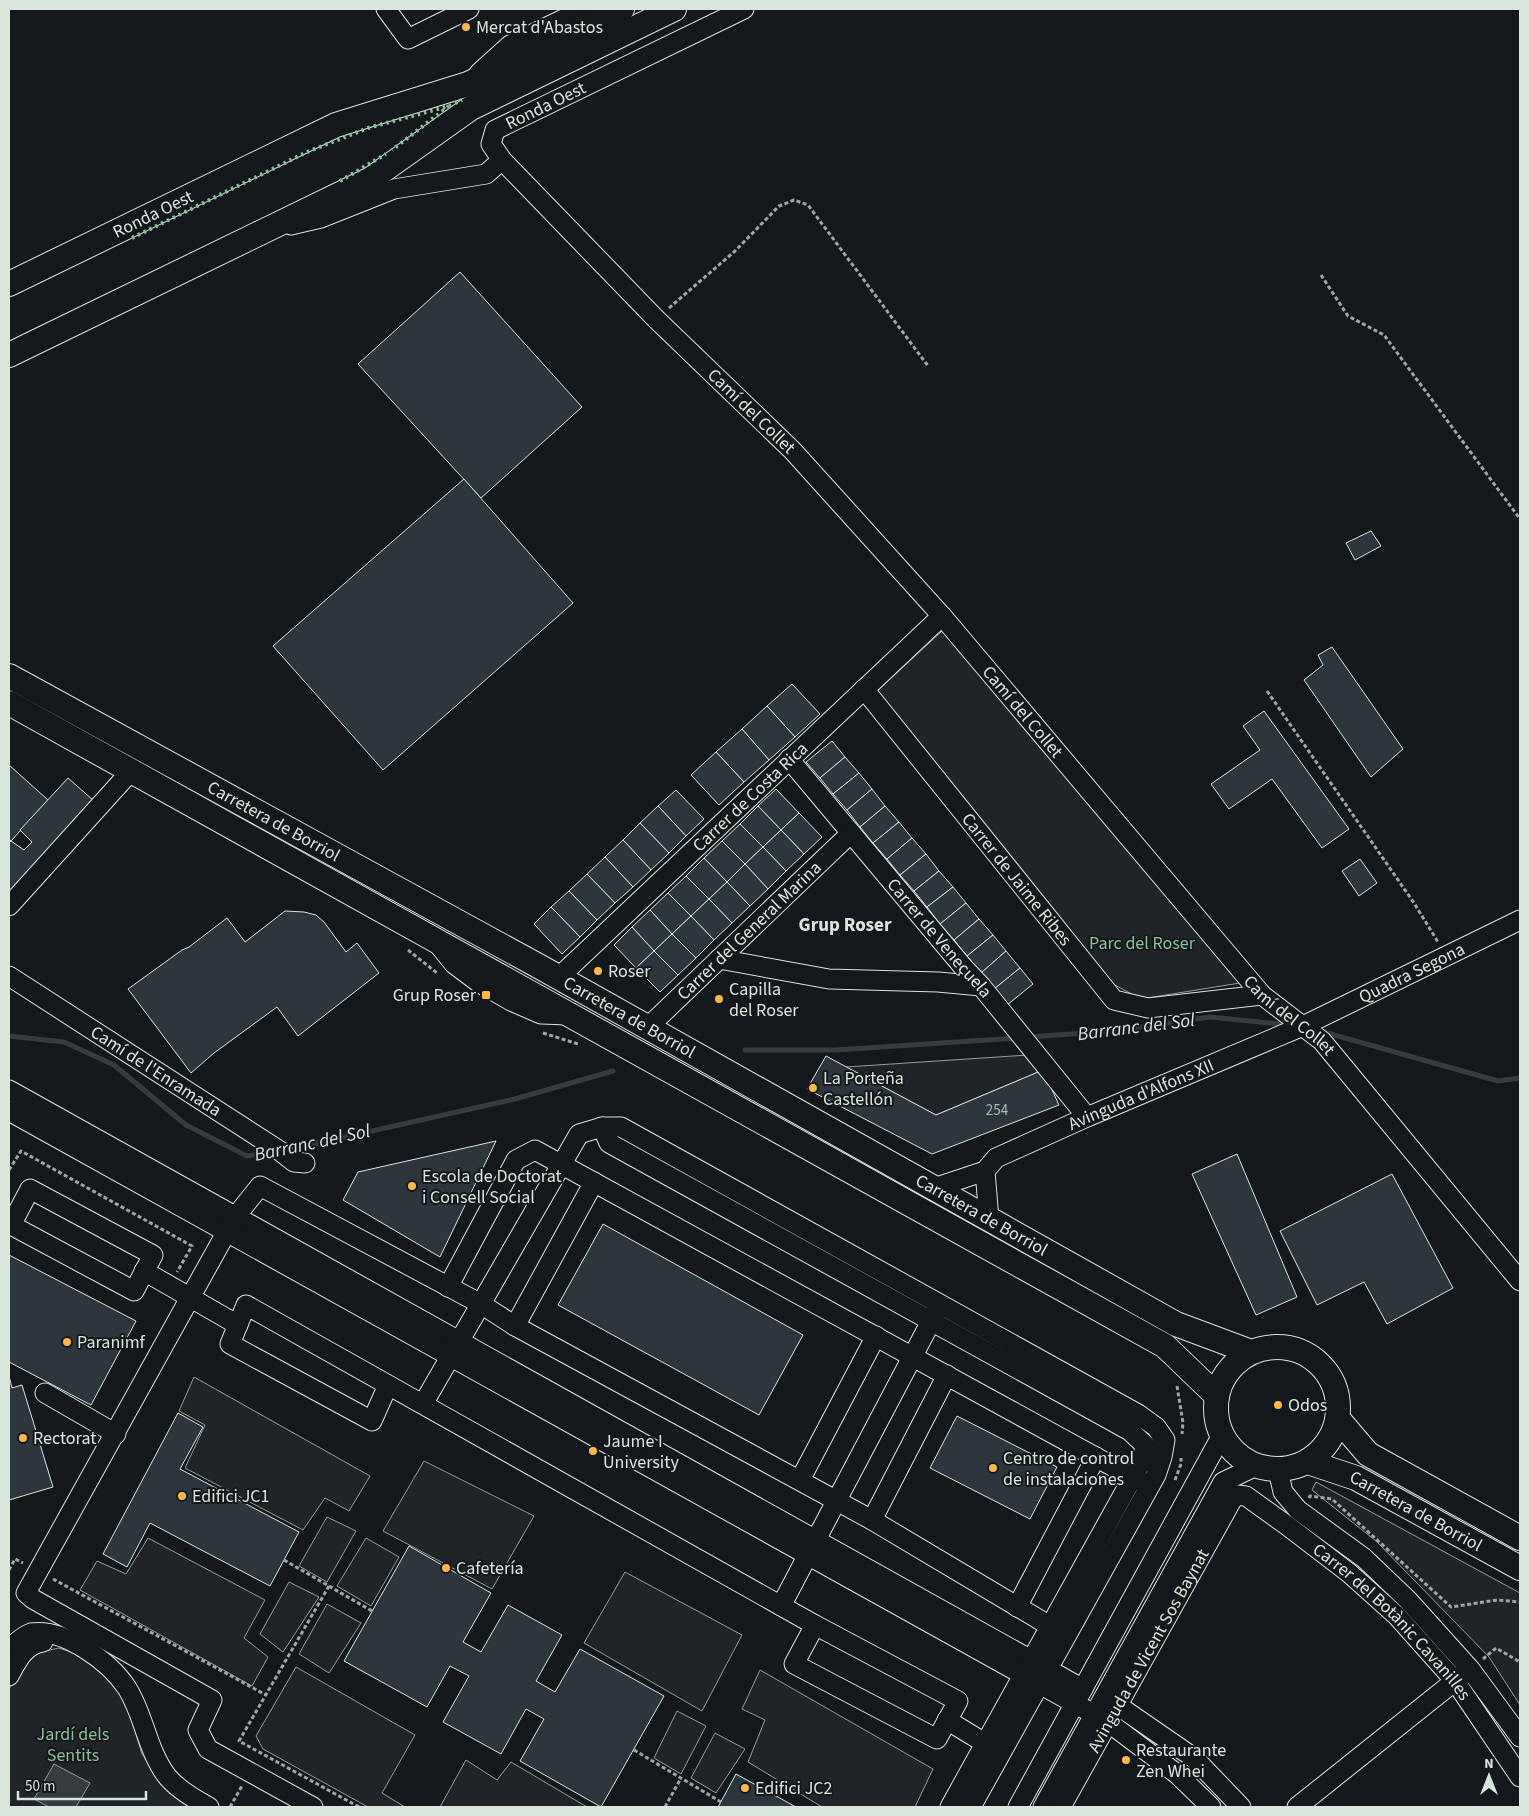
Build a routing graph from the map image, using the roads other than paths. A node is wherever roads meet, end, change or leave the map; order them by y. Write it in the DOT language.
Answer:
graph roads {
  1 [pos="386,9"];
  2 [pos="469,9"];
  3 [pos="584,9"];
  4 [pos="622,9"];
  5 [pos="674,9"];
  6 [pos="744,9"];
  7 [pos="468,84"];
  8 [pos="502,160"];
  9 [pos="265,230"];
  10 [pos="9,284"];
  11 [pos="9,355"];
  12 [pos="942,616"];
  13 [pos="9,676"];
  14 [pos="864,689"];
  15 [pos="9,703"];
  16 [pos="789,759"];
  17 [pos="132,770"];
  18 [pos="851,833"];
  19 [pos="9,906"];
  20 [pos="1520,920"];
  21 [pos="719,959"];
  22 [pos="964,968"];
  23 [pos="9,976"];
  24 [pos="558,978"];
  25 [pos="938,982"];
  26 [pos="981,986"];
  27 [pos="1262,995"];
  28 [pos="1303,1026"];
  29 [pos="647,1028"];
  30 [pos="13,1107"];
  31 [pos="1087,1118"];
  32 [pos="602,1126"];
  33 [pos="305,1163"];
  34 [pos="562,1164"];
  35 [pos="985,1171"];
  36 [pos="594,1182"];
  37 [pos="934,1188"];
  38 [pos="14,1204"];
  39 [pos="236,1216"];
  40 [pos="990,1219"];
  41 [pos="226,1233"];
  42 [pos="144,1271"];
  43 [pos="1520,1281"];
  44 [pos="448,1287"];
  45 [pos="190,1296"];
  46 [pos="481,1304"];
  47 [pos="940,1304"];
  48 [pos="932,1321"];
  49 [pos="238,1325"];
  50 [pos="515,1326"];
  51 [pos="876,1336"];
  52 [pos="455,1349"];
  53 [pos="1252,1352"];
  54 [pos="912,1356"];
  55 [pos="947,1375"];
  56 [pos="388,1384"];
  57 [pos="45,1393"];
  58 [pos="1217,1396"];
  59 [pos="423,1404"];
  60 [pos="1339,1420"];
  61 [pos="116,1434"];
  62 [pos="1222,1435"];
  63 [pos="1096,1457"];
  64 [pos="1308,1462"];
  65 [pos="1267,1468"];
  66 [pos="1133,1477"];
  67 [pos="800,1480"];
  68 [pos="1150,1486"];
  69 [pos="1237,1495"];
  70 [pos="836,1501"];
  71 [pos="872,1520"];
  72 [pos="1520,1538"];
  73 [pos="812,1548"];
  74 [pos="1520,1568"];
  75 [pos="781,1606"];
  76 [pos="1017,1607"];
  77 [pos="815,1625"];
  78 [pos="1051,1625"];
  79 [pos="9,1634"];
  80 [pos="54,1634"];
  81 [pos="1066,1636"];
  82 [pos="9,1648"];
  83 [pos="86,1649"];
  84 [pos="1036,1672"];
  85 [pos="1462,1675"];
  86 [pos="9,1676"];
  87 [pos="1079,1696"];
  88 [pos="1111,1701"];
  89 [pos="1101,1718"];
  90 [pos="947,1720"];
  91 [pos="1520,1737"];
  92 [pos="993,1748"];
  93 [pos="1520,1777"];
  94 [pos="209,1807"];
  95 [pos="313,1807"];
  96 [pos="950,1807"];
  97 [pos="971,1807"];
  98 [pos="1018,1807"];
  99 [pos="1043,1807"];
  100 [pos="1061,1807"];
  101 [pos="1211,1807"];
  102 [pos="1241,1807"];
  103 [pos="1297,1807"];
  1 -- 2 [label="street"];
  3 -- 7 [label="street, Ronda Oest"];
  4 -- 7 [label="main road, Ronda Oest"];
  5 -- 9 [label="main road, Ronda Oest"];
  6 -- 8 [label="street, Ronda Oest"];
  7 -- 10 [label="main road, Ronda Oest"];
  8 -- 9 [label="street, Ronda Oest"];
  8 -- 12 [label="street, Camí del Collet"];
  9 -- 11 [label="main road, Ronda Oest"];
  12 -- 14 [label="street, Carrer de Costa Rica"];
  12 -- 27 [label="street, Camí del Collet"];
  13 -- 24 [label="main road, Carretera de Borriol"];
  14 -- 16 [label="street, Carrer de Costa Rica"];
  14 -- 27 [label="street, Carrer de Jaime Ribes"];
  15 -- 17 [label="main road, Carretera de Borriol"];
  16 -- 18 [label="street, Carrer de Veneçuela"];
  16 -- 24 [label="street, Carrer de Costa Rica"];
  17 -- 19 [label="street"];
  17 -- 58 [label="main road, Carretera de Borriol"];
  18 -- 21 [label="street, Carrer del General Marina"];
  18 -- 22 [label="street, Carrer de Veneçuela"];
  20 -- 28 [label="street, Quadra Segona"];
  21 -- 25 [label="street"];
  21 -- 29 [label="street, Carrer del General Marina"];
  22 -- 25 [label="street"];
  22 -- 26 [label="street, Carrer de Veneçuela"];
  23 -- 33 [label="street, Camí de l'Enramada"];
  24 -- 29 [label="main road, Carretera de Borriol"];
  25 -- 26 [label="street"];
  26 -- 31 [label="street, Carrer de Veneçuela"];
  27 -- 28 [label="street, Camí del Collet"];
  28 -- 31 [label="street, Avinguda d'Alfons XII"];
  28 -- 43 [label="street, Camí del Collet"];
  29 -- 37 [label="main road, Carretera de Borriol"];
  30 -- 39 [label="street"];
  30 -- 41 [label="street"];
  31 -- 35 [label="street, Avinguda d'Alfons XII"];
  32 -- 34 [label="street"];
  32 -- 47 [label="street"];
  32 -- 48 [label="street"];
  34 -- 36 [label="street"];
  34 -- 44 [label="street"];
  34 -- 46 [label="street"];
  35 -- 37 [label="street, Avinguda d'Alfons XII"];
  35 -- 40 [label="street"];
  36 -- 50 [label="street"];
  36 -- 51 [label="street"];
  37 -- 40 [label="main road, Carretera de Borriol"];
  38 -- 42 [label="street"];
  38 -- 42 [label="street"];
  39 -- 41 [label="street"];
  39 -- 44 [label="street"];
  39 -- 52 [label="street"];
  40 -- 53 [label="main road, Carretera de Borriol"];
  41 -- 45 [label="street"];
  41 -- 52 [label="street"];
  42 -- 45 [label="street"];
  44 -- 46 [label="street"];
  45 -- 49 [label="street"];
  45 -- 61 [label="street"];
  46 -- 50 [label="street"];
  46 -- 52 [label="street"];
  47 -- 48 [label="street"];
  47 -- 68 [label="street"];
  48 -- 54 [label="street"];
  48 -- 66 [label="street"];
  49 -- 56 [label="street"];
  49 -- 56 [label="street"];
  50 -- 67 [label="street"];
  51 -- 54 [label="street"];
  51 -- 67 [label="street"];
  52 -- 59 [label="street"];
  52 -- 73 [label="street, Avinguda de Vicent Sos Baynat"];
  53 -- 58 [label="main road"];
  53 -- 60 [label="main road"];
  54 -- 55 [label="street"];
  54 -- 70 [label="street"];
  55 -- 63 [label="street"];
  55 -- 71 [label="street"];
  56 -- 59 [label="street"];
  57 -- 61 [label="street"];
  58 -- 62 [label="main road"];
  59 -- 75 [label="street"];
  60 -- 64 [label="main road"];
  60 -- 72 [label="main road, Carretera de Borriol"];
  61 -- 95 [label="street"];
  62 -- 65 [label="main road"];
  62 -- 87 [label="street"];
  63 -- 66 [label="street"];
  63 -- 76 [label="street"];
  64 -- 65 [label="main road"];
  64 -- 74 [label="main road, Carretera de Borriol"];
  65 -- 85 [label="street, Carrer del Botànic Cavanilles"];
  65 -- 88 [label="street, Avinguda de Vicent Sos Baynat"];
  66 -- 68 [label="street"];
  66 -- 78 [label="street"];
  67 -- 70 [label="street"];
  68 -- 81 [label="street"];
  69 -- 85 [label="street, Carrer del Botànic Cavanilles"];
  69 -- 88 [label="street, Avinguda de Vicent Sos Baynat"];
  70 -- 71 [label="street"];
  70 -- 73 [label="street"];
  71 -- 76 [label="street"];
  73 -- 75 [label="street"];
  73 -- 84 [label="street, Avinguda de Vicent Sos Baynat"];
  75 -- 77 [label="street"];
  76 -- 78 [label="street"];
  77 -- 90 [label="street"];
  77 -- 90 [label="street"];
  78 -- 81 [label="street"];
  78 -- 84 [label="street"];
  79 -- 80 [label="street"];
  80 -- 82 [label="street"];
  80 -- 83 [label="street"];
  81 -- 84 [label="street"];
  83 -- 86 [label="street"];
  83 -- 94 [label="street"];
  84 -- 87 [label="street, Avinguda de Vicent Sos Baynat"];
  84 -- 92 [label="street"];
  85 -- 91 [label="street, Carrer del Botànic Cavanilles"];
  85 -- 93 [label="street, Carrer del Botànic Cavanilles"];
  85 -- 103 [label="street"];
  87 -- 89 [label="street, Avinguda de Vicent Sos Baynat"];
  87 -- 98 [label="street"];
  88 -- 89 [label="street, Avinguda de Vicent Sos Baynat"];
  88 -- 102 [label="street"];
  89 -- 99 [label="street, Avinguda de Vicent Sos Baynat"];
  89 -- 100 [label="street, Avinguda de Vicent Sos Baynat"];
  89 -- 101 [label="street"];
  90 -- 92 [label="street"];
  92 -- 96 [label="street"];
  92 -- 97 [label="street"];
}
